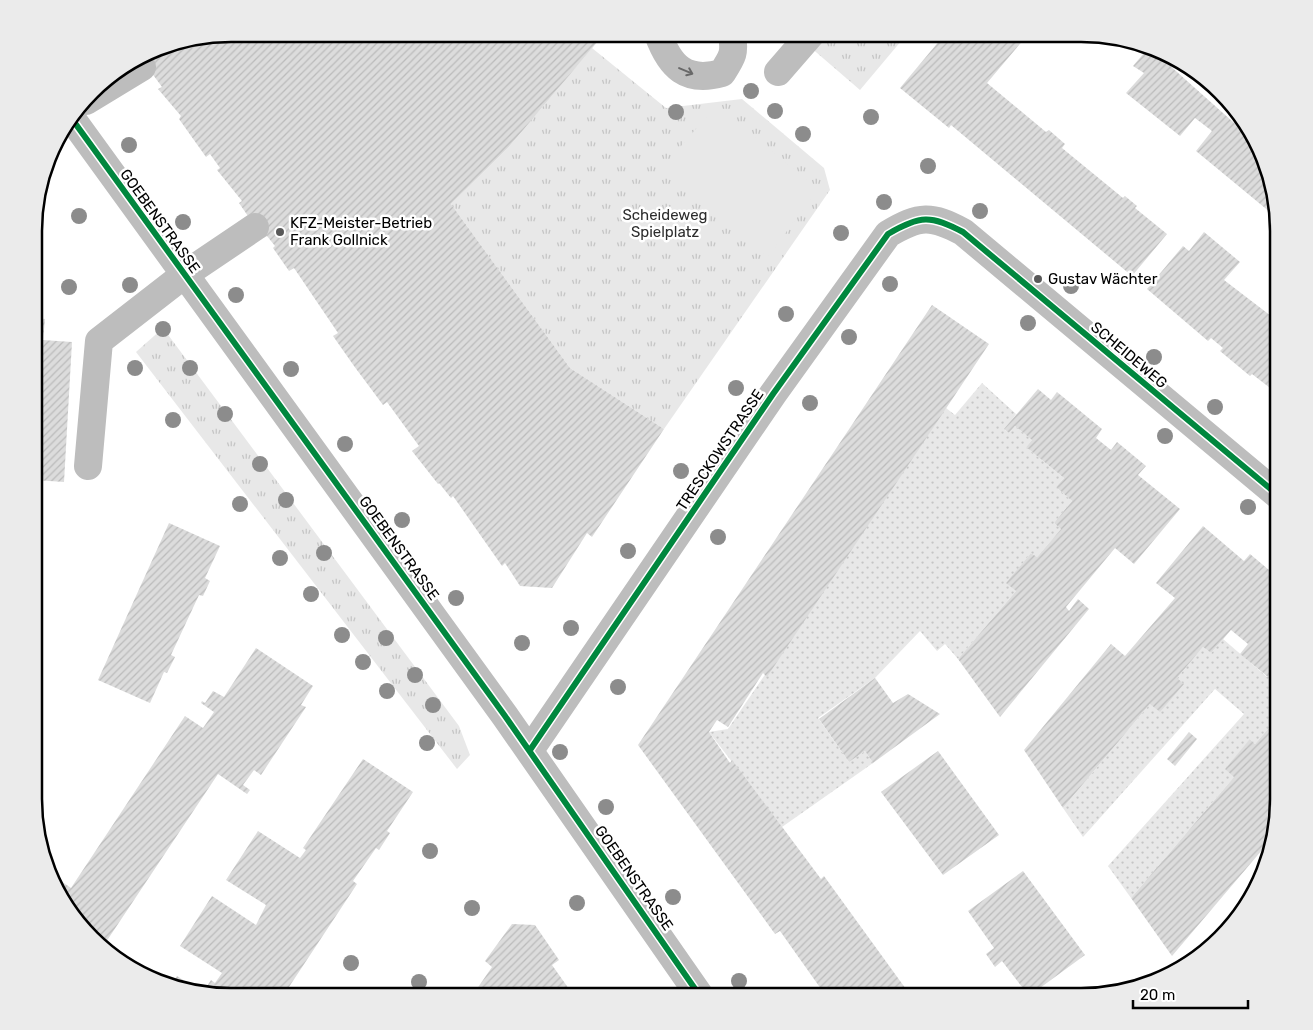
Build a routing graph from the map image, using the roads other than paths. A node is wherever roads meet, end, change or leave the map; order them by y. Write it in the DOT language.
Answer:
graph roads {
  1 [pos="661,42"];
  2 [pos="733,42"];
  3 [pos="804,42"];
  4 [pos="142,67"];
  5 [pos="778,72"];
  6 [pos="111,86"];
  7 [pos="75,124"];
  8 [pos="70,134"];
  9 [pos="95,153"];
  10 [pos="255,227"];
  11 [pos="963,232"];
  12 [pos="184,275"];
  13 [pos="88,466"];
  14 [pos="1270,488"];
  15 [pos="530,750"];
  16 [pos="694,988"];
  1 -- 2 [label="street, one-way"];
  3 -- 5 [label="street"];
  4 -- 6 [label="street"];
  7 -- 9 [label="street, GOEBENSTRASSE"];
  8 -- 9 [label="street, GOEBENSTRASSE"];
  9 -- 12 [label="street, GOEBENSTRASSE"];
  10 -- 12 [label="street"];
  11 -- 14 [label="street, SCHEIDEWEG"];
  11 -- 15 [label="street, TRESCKOWSTRASSE"];
  12 -- 13 [label="street"];
  12 -- 15 [label="street, GOEBENSTRASSE"];
  15 -- 16 [label="street, GOEBENSTRASSE"];
}
